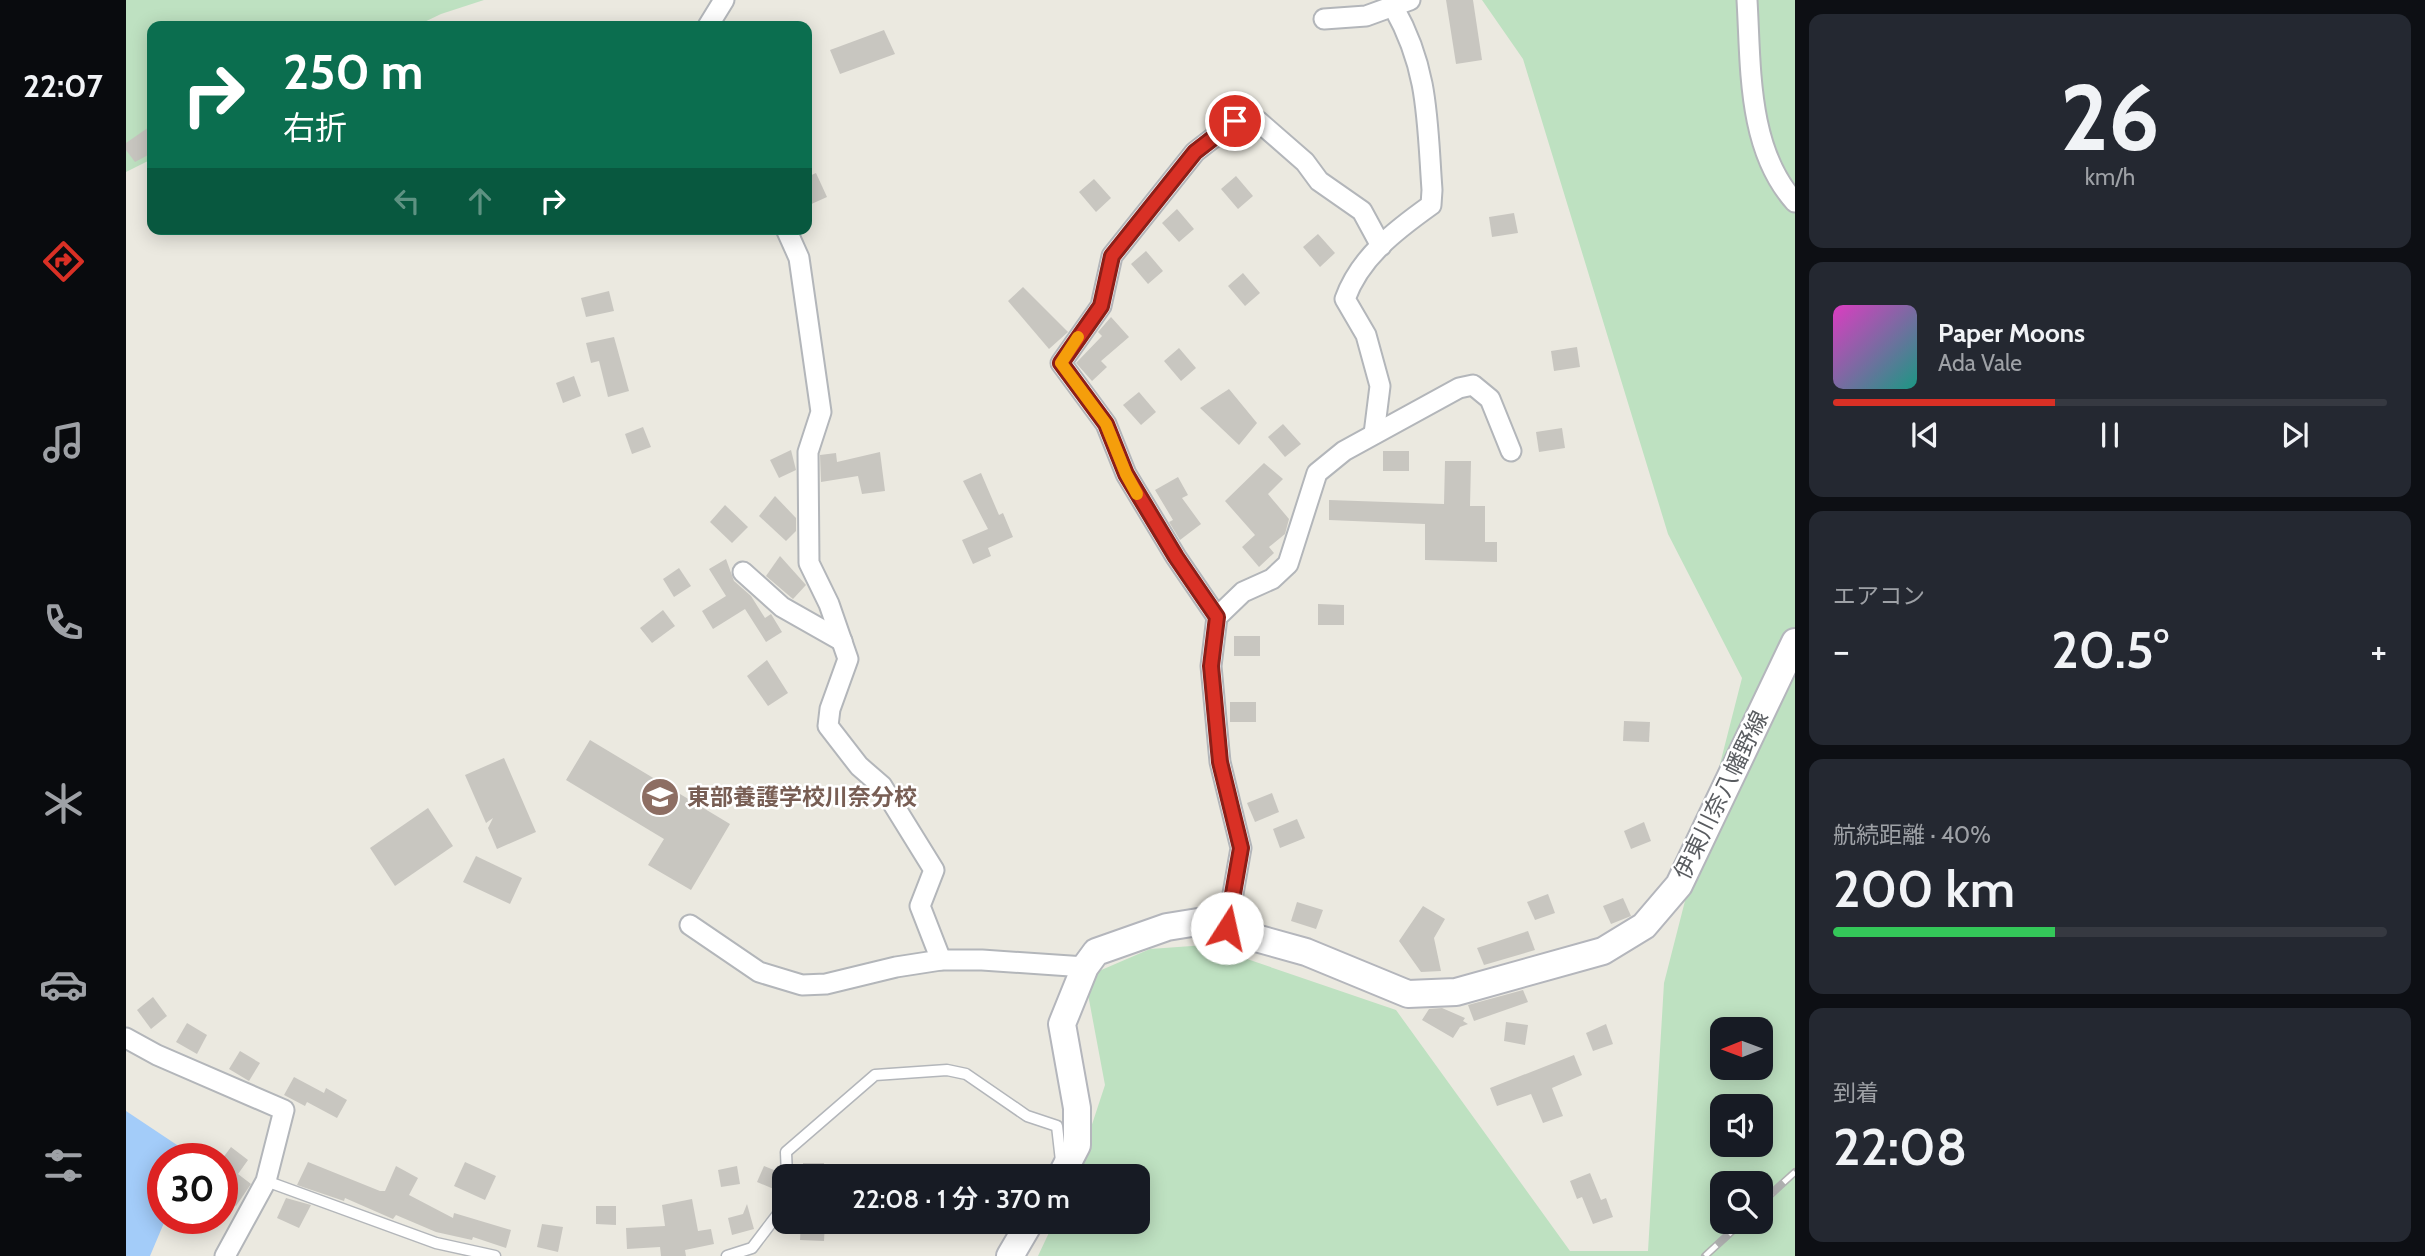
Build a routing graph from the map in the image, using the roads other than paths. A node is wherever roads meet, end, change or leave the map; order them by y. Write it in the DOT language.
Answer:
graph roads {
  1 [pos="724,0"];
  2 [pos="1747,0"];
  3 [pos="1402,4"];
  4 [pos="1324,19"];
  5 [pos="711,21"];
  6 [pos="1795,202"];
  7 [pos="789,235"];
  8 [pos="1381,246"];
  9 [pos="1374,434"];
  10 [pos="1511,451"];
  11 [pos="743,572"];
  12 [pos="1217,617"];
  13 [pos="842,641"];
  14 [pos="1795,642"];
  15 [pos="690,925"];
  16 [pos="1227,928"];
  17 [pos="941,960"];
  18 [pos="1085,967"];
  19 [pos="126,1038"];
  20 [pos="786,1164"];
  21 [pos="1061,1164"];
  22 [pos="1068,1164"];
  23 [pos="266,1181"];
  24 [pos="772,1222"];
  25 [pos="1023,1234"];
  26 [pos="225,1256"];
  27 [pos="495,1256"];
  28 [pos="727,1256"];
  29 [pos="1010,1256"];
  1 -- 5 [label="street"];
  2 -- 6 [label="street"];
  3 -- 4 [label="street"];
  3 -- 8 [label="street"];
  7 -- 13 [label="street"];
  8 -- 9 [label="street"];
  8 -- 12 [label="street"];
  9 -- 10 [label="street"];
  9 -- 12 [label="street"];
  11 -- 13 [label="street"];
  12 -- 16 [label="street"];
  13 -- 17 [label="street"];
  14 -- 16 [label="main road, 伊東川奈八幡野線"];
  15 -- 17 [label="street"];
  16 -- 18 [label="main road, 伊東川奈八幡野線"];
  17 -- 18 [label="street"];
  18 -- 22 [label="main road"];
  19 -- 23 [label="street"];
  20 -- 21 [label="lane"];
  23 -- 26 [label="street"];
  23 -- 27 [label="lane"];
  24 -- 28 [label="lane"];
  25 -- 29 [label="main road"];
}
